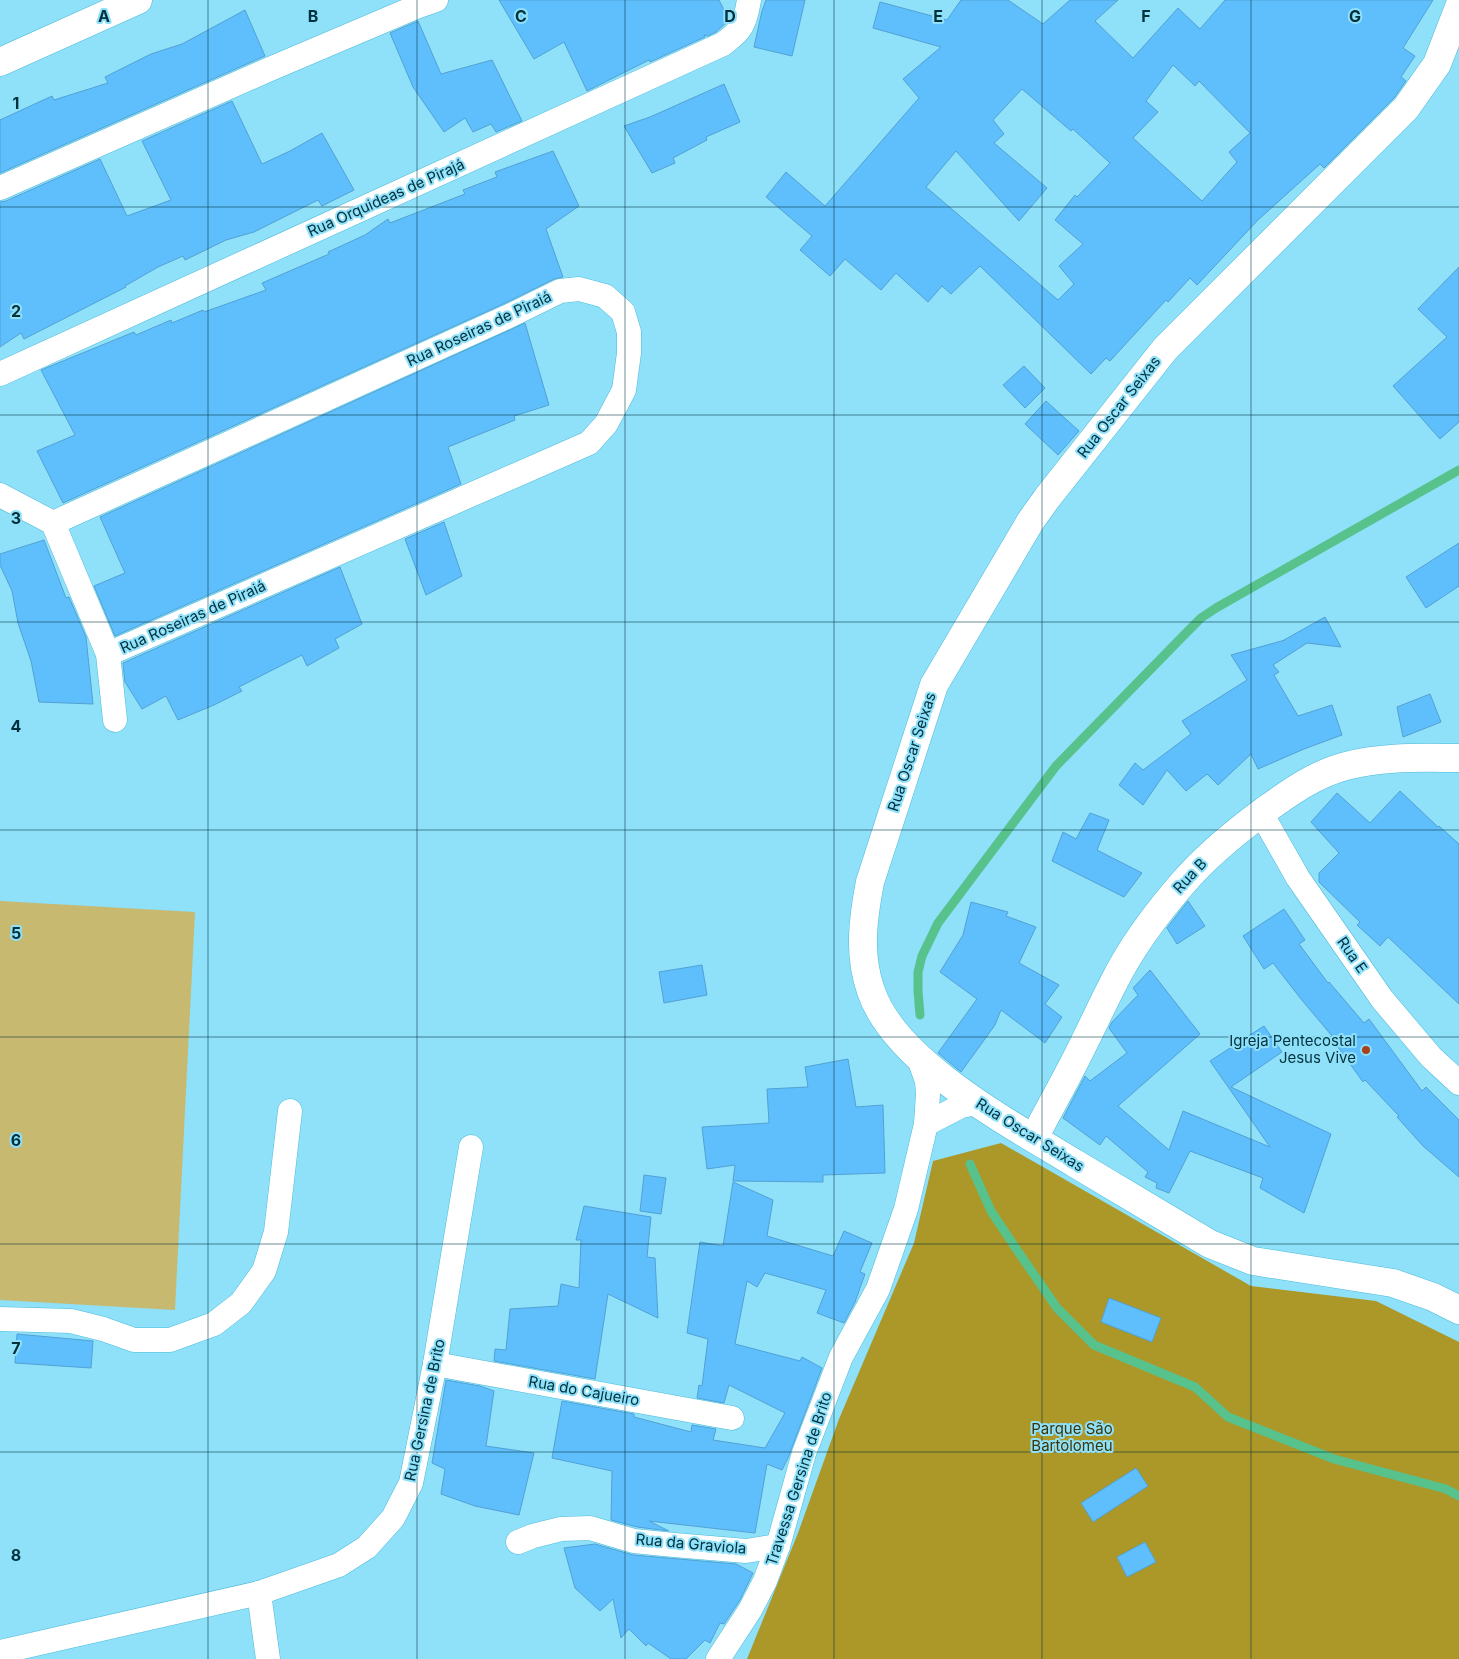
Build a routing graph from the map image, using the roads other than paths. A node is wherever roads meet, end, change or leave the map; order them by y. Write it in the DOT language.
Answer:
graph roads {
  1 [pos="138,0"];
  2 [pos="436,0"];
  3 [pos="749,0"];
  4 [pos="1459,7"];
  5 [pos="1459,47"];
  6 [pos="0,62"];
  7 [pos="1437,64"];
  8 [pos="0,188"];
  9 [pos="0,374"];
  10 [pos="0,495"];
  11 [pos="53,523"];
  12 [pos="108,654"];
  13 [pos="115,720"];
  14 [pos="1459,758"];
  15 [pos="1261,813"];
  16 [pos="919,1059"];
  17 [pos="1459,1083"];
  18 [pos="977,1103"];
  19 [pos="290,1111"];
  20 [pos="926,1124"];
  21 [pos="1034,1138"];
  22 [pos="472,1147"];
  23 [pos="1459,1310"];
  24 [pos="0,1319"];
  25 [pos="435,1364"];
  26 [pos="732,1418"];
  27 [pos="518,1542"];
  28 [pos="778,1546"];
  29 [pos="259,1593"];
  30 [pos="0,1652"];
  31 [pos="268,1659"];
  32 [pos="718,1659"];
  1 -- 6 [label="main road"];
  2 -- 8 [label="street"];
  3 -- 9 [label="street, Rua Orquideas de Pirajá"];
  4 -- 7 [label="main road, Rua Oscar Seixas"];
  5 -- 7 [label="main road"];
  7 -- 16 [label="main road, Rua Oscar Seixas"];
  10 -- 11 [label="street"];
  11 -- 12 [label="street"];
  11 -- 12 [label="street, Rua Roseiras de Piraiá"];
  12 -- 13 [label="street"];
  14 -- 15 [label="main road, Rua B"];
  15 -- 17 [label="street, Rua E"];
  15 -- 21 [label="main road, Rua B"];
  16 -- 18 [label="main road, Rua Oscar Seixas"];
  16 -- 20 [label="street, Travessa Gersina de Brito"];
  18 -- 20 [label="street"];
  18 -- 21 [label="main road, Rua Oscar Seixas"];
  19 -- 24 [label="street"];
  20 -- 28 [label="street, Travessa Gersina de Brito"];
  21 -- 23 [label="main road, Rua Oscar Seixas"];
  22 -- 25 [label="street, Rua Gersina de Brito"];
  25 -- 26 [label="street, Rua do Cajueiro"];
  25 -- 29 [label="street, Rua Gersina de Brito"];
  27 -- 28 [label="street, Rua da Graviola"];
  28 -- 32 [label="street, Travessa Gersina de Brito"];
  29 -- 30 [label="street, Rua Gersina de Brito"];
  29 -- 31 [label="street"];
}
